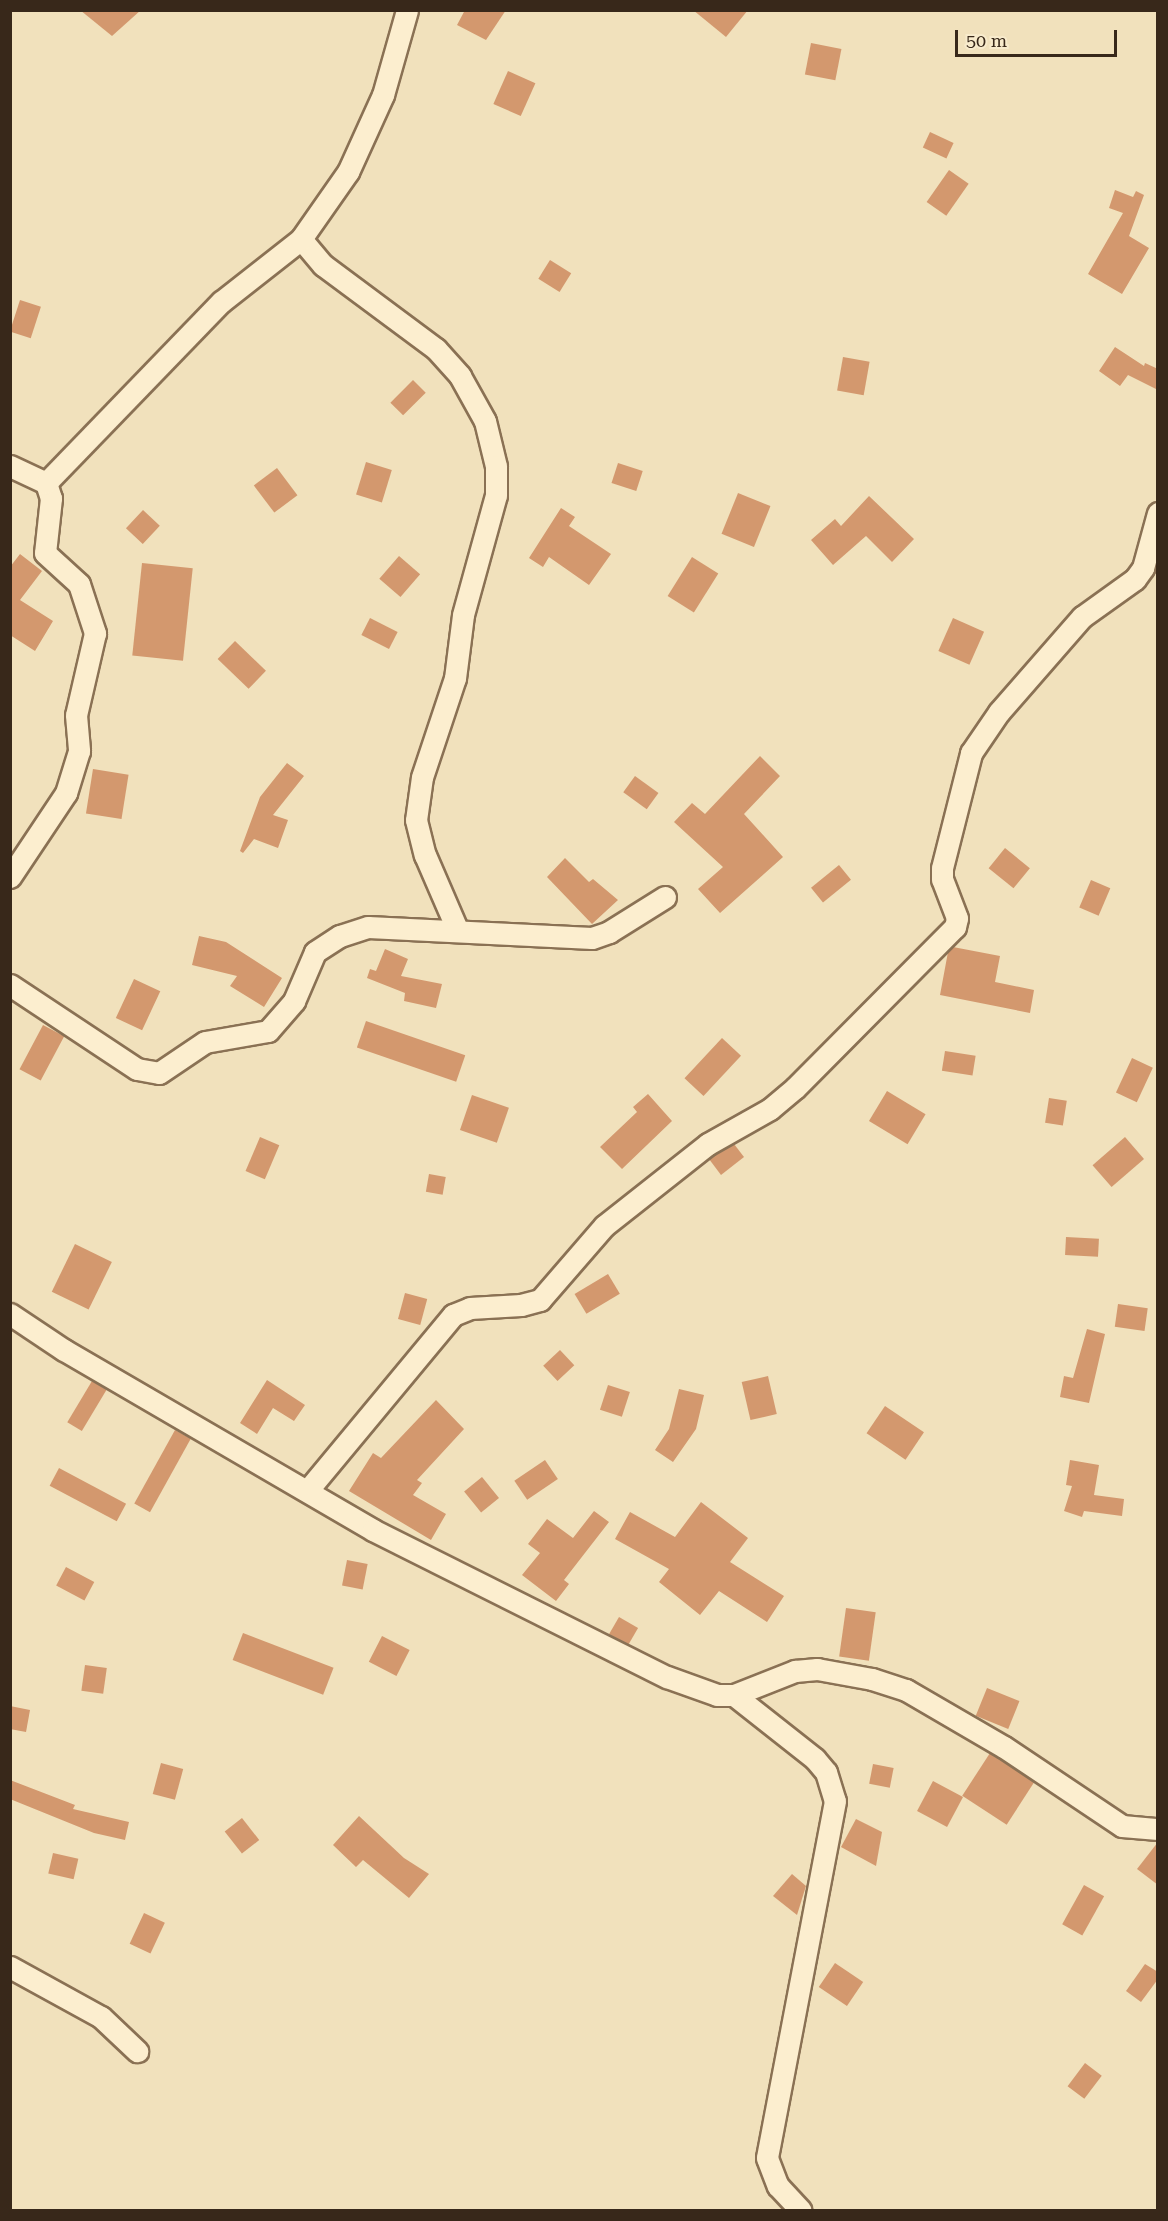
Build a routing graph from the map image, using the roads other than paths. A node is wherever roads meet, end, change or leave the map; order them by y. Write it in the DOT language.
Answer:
graph roads {
  1 [pos="407,10"];
  2 [pos="301,239"];
  3 [pos="10,466"];
  4 [pos="46,483"];
  5 [pos="1158,513"];
  6 [pos="10,877"];
  7 [pos="664,897"];
  8 [pos="458,929"];
  9 [pos="10,985"];
  10 [pos="10,1314"];
  11 [pos="308,1491"];
  12 [pos="734,1695"];
  13 [pos="1158,1829"];
  14 [pos="10,1967"];
  15 [pos="137,2052"];
  16 [pos="800,2211"];
  1 -- 2 [label="street"];
  2 -- 4 [label="street"];
  2 -- 8 [label="street"];
  3 -- 4 [label="street"];
  4 -- 6 [label="street"];
  5 -- 11 [label="street"];
  7 -- 8 [label="street"];
  8 -- 9 [label="street"];
  10 -- 11 [label="street"];
  11 -- 12 [label="street"];
  12 -- 13 [label="street"];
  12 -- 16 [label="street"];
  14 -- 15 [label="street"];
}
